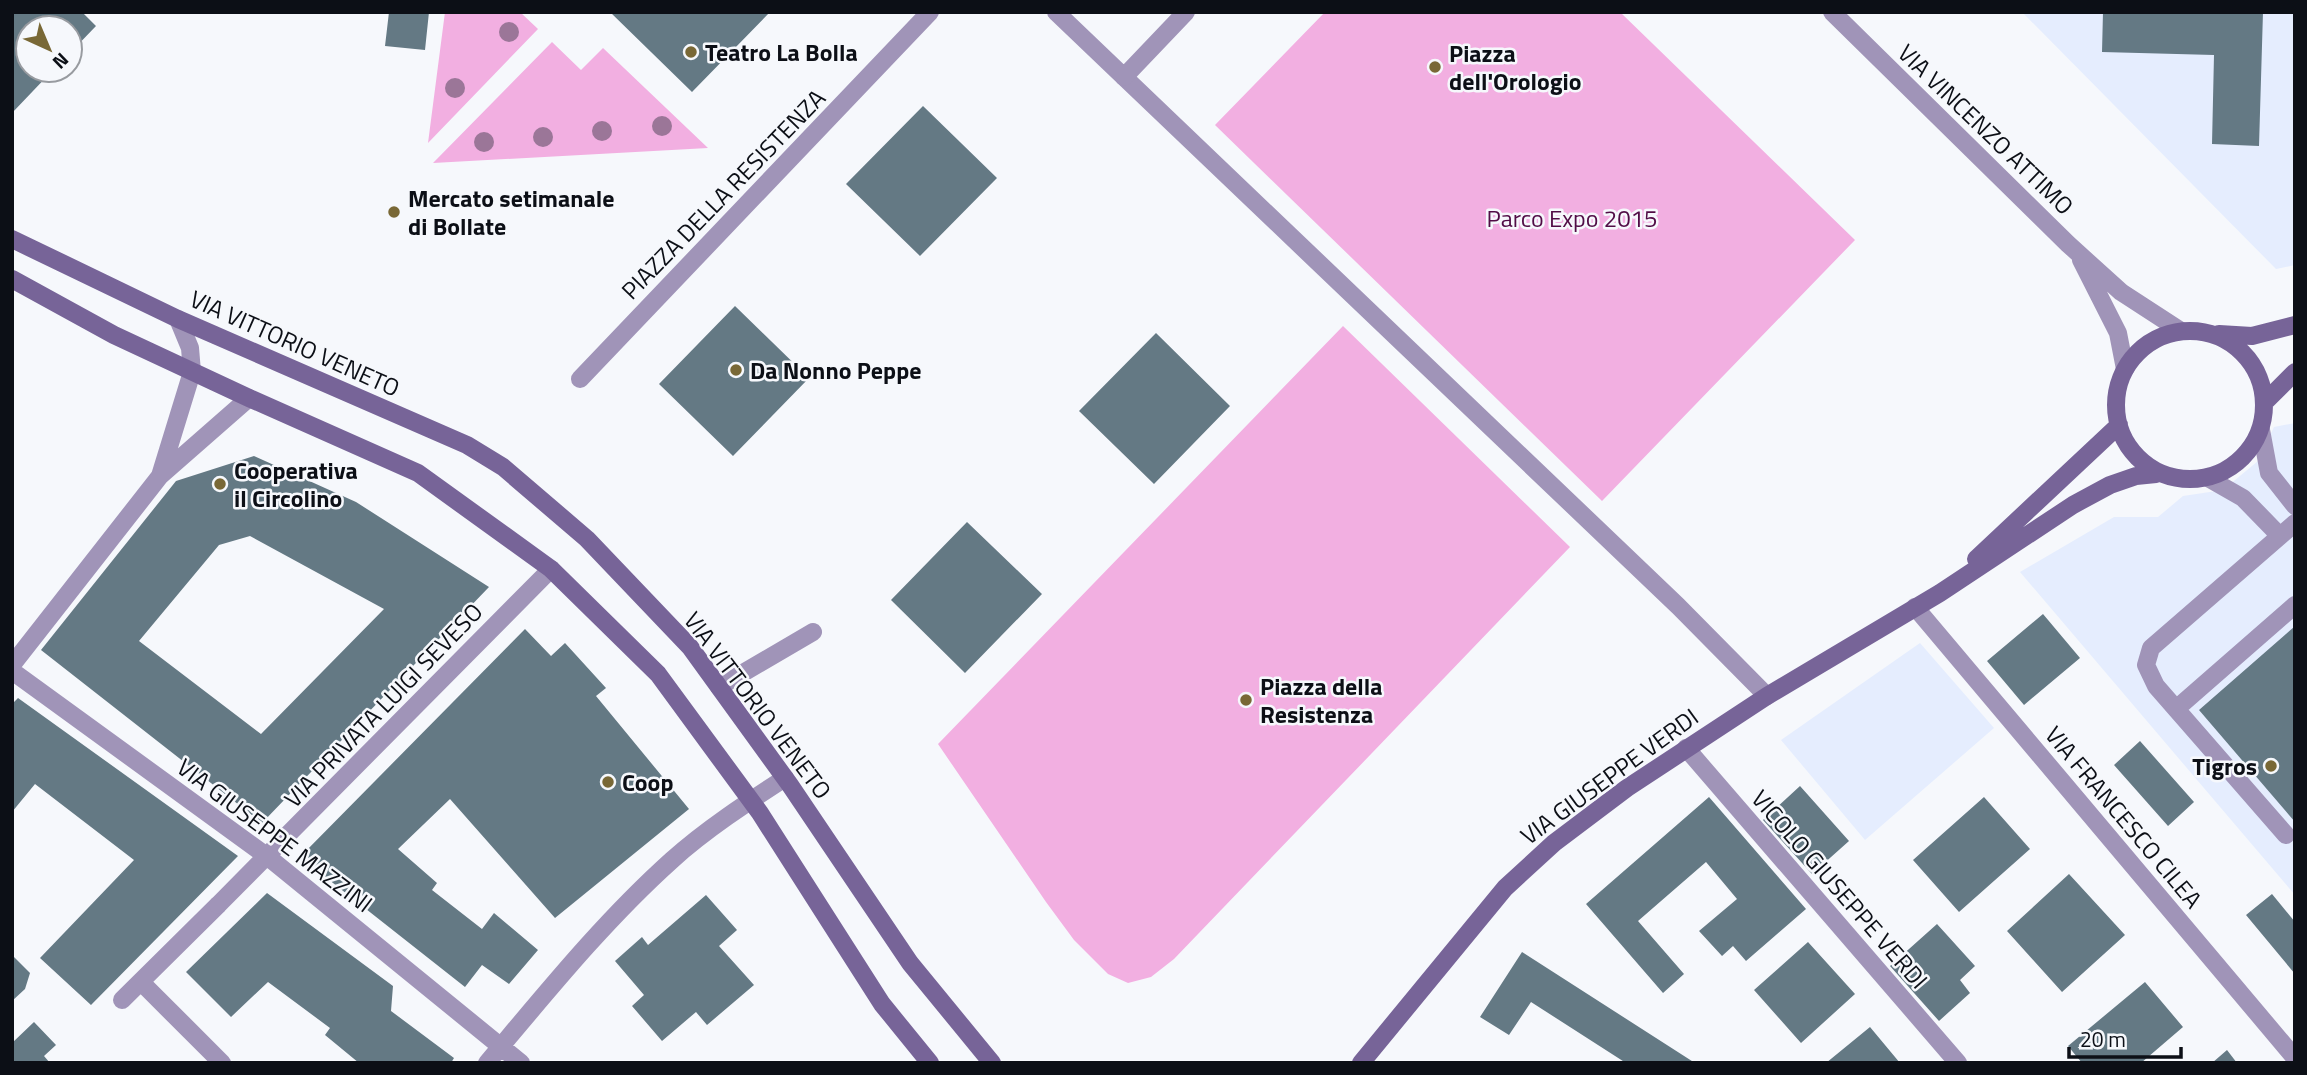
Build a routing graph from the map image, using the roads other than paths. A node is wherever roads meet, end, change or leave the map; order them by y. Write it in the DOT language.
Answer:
graph roads {
  1 [pos="930,12"];
  2 [pos="1056,12"];
  3 [pos="1186,12"];
  4 [pos="1832,12"];
  5 [pos="1124,77"];
  6 [pos="12,239"];
  7 [pos="2076,251"];
  8 [pos="12,279"];
  9 [pos="178,319"];
  10 [pos="2295,325"];
  11 [pos="2180,331"];
  12 [pos="2210,333"];
  13 [pos="2125,369"];
  14 [pos="192,372"];
  15 [pos="2295,372"];
  16 [pos="580,379"];
  17 [pos="249,398"];
  18 [pos="2267,400"];
  19 [pos="2119,425"];
  20 [pos="2261,430"];
  21 [pos="2156,474"];
  22 [pos="160,476"];
  23 [pos="2208,478"];
  24 [pos="2295,506"];
  25 [pos="2295,523"];
  26 [pos="2280,536"];
  27 [pos="551,569"];
  28 [pos="1940,593"];
  29 [pos="2295,605"];
  30 [pos="1915,607"];
  31 [pos="813,632"];
  32 [pos="12,664"];
  33 [pos="12,671"];
  34 [pos="719,687"];
  35 [pos="1767,695"];
  36 [pos="2176,709"];
  37 [pos="1686,748"];
  38 [pos="785,778"];
  39 [pos="750,800"];
  40 [pos="2286,835"];
  41 [pos="268,857"];
  42 [pos="141,982"];
  43 [pos="122,1000"];
  44 [pos="502,1045"];
  45 [pos="2295,1058"];
  46 [pos="222,1063"];
  47 [pos="487,1063"];
  48 [pos="522,1063"];
  49 [pos="930,1063"];
  50 [pos="992,1063"];
  51 [pos="1361,1063"];
  52 [pos="1958,1063"];
  1 -- 16 [label="street, PIAZZA DELLA RESISTENZA"];
  2 -- 5 [label="street"];
  3 -- 5 [label="street"];
  4 -- 7 [label="street, VIA VINCENZO ATTIMO"];
  5 -- 35 [label="street"];
  6 -- 9 [label="street, VIA VITTORIO VENETO"];
  7 -- 11 [label="street, VIA VINCENZO ATTIMO"];
  7 -- 13 [label="street, VIA VINCENZO ATTIMO"];
  8 -- 14 [label="street"];
  9 -- 14 [label="street"];
  9 -- 34 [label="street, VIA VITTORIO VENETO"];
  10 -- 12 [label="street"];
  11 -- 12 [label="street"];
  11 -- 13 [label="street"];
  12 -- 18 [label="street"];
  13 -- 19 [label="street"];
  14 -- 17 [label="street"];
  14 -- 22 [label="street"];
  15 -- 18 [label="street"];
  17 -- 22 [label="street"];
  17 -- 27 [label="street"];
  18 -- 20 [label="street"];
  19 -- 21 [label="street"];
  19 -- 28 [label="street, VIA GIUSEPPE VERDI"];
  20 -- 23 [label="street"];
  20 -- 24 [label="street"];
  21 -- 23 [label="street"];
  21 -- 28 [label="street, VIA GIUSEPPE VERDI"];
  22 -- 32 [label="street"];
  23 -- 26 [label="street"];
  25 -- 26 [label="street"];
  26 -- 36 [label="street"];
  27 -- 39 [label="street"];
  27 -- 41 [label="street, VIA PRIVATA LUIGI SEVESO"];
  28 -- 30 [label="street, VIA GIUSEPPE VERDI"];
  29 -- 36 [label="street"];
  30 -- 35 [label="street, VIA GIUSEPPE VERDI"];
  30 -- 45 [label="street, VIA FRANCESCO CILEA"];
  31 -- 34 [label="street"];
  33 -- 41 [label="street, VIA GIUSEPPE MAZZINI"];
  34 -- 38 [label="street, VIA VITTORIO VENETO"];
  35 -- 37 [label="street, VIA GIUSEPPE VERDI"];
  36 -- 40 [label="street"];
  37 -- 51 [label="street, VIA GIUSEPPE VERDI"];
  37 -- 52 [label="street, VICOLO GIUSEPPE VERDI"];
  38 -- 39 [label="street"];
  38 -- 50 [label="street, VIA VITTORIO VENETO"];
  39 -- 44 [label="street"];
  39 -- 49 [label="street"];
  41 -- 42 [label="street, VIA PRIVATA LUIGI SEVESO"];
  41 -- 44 [label="street, VIA GIUSEPPE MAZZINI"];
  42 -- 43 [label="street, VIA PRIVATA LUIGI SEVESO"];
  42 -- 46 [label="street"];
  44 -- 47 [label="street"];
  44 -- 48 [label="street, VIA GIUSEPPE MAZZINI"];
}
